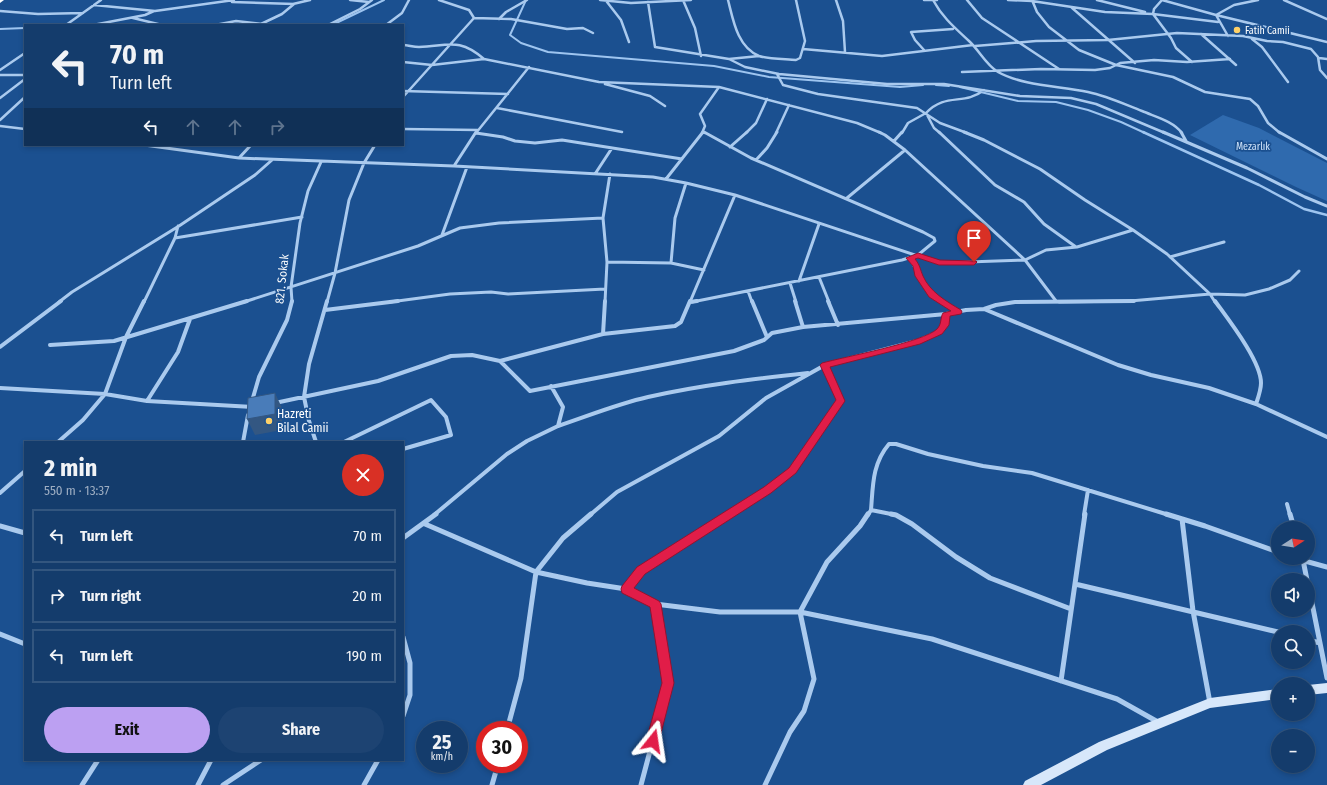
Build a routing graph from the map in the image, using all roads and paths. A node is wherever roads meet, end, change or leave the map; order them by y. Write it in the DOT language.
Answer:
graph roads {
  1 [pos="101,0"];
  2 [pos="234,0"];
  3 [pos="310,0"];
  4 [pos="350,0"];
  5 [pos="372,0"];
  6 [pos="409,0"];
  7 [pos="439,0"];
  8 [pos="527,0"];
  9 [pos="600,0"];
  10 [pos="683,0"];
  11 [pos="687,0"];
  12 [pos="690,0"];
  13 [pos="728,0"];
  14 [pos="796,0"];
  15 [pos="836,0"];
  16 [pos="924,0"];
  17 [pos="934,0"];
  18 [pos="937,0"];
  19 [pos="967,0"];
  20 [pos="1008,0"];
  21 [pos="1097,0"];
  22 [pos="1162,0"];
  23 [pos="1235,0"];
  24 [pos="1258,0"];
  25 [pos="1284,0"];
  26 [pos="1032,1"];
  27 [pos="229,2"];
  28 [pos="369,2"];
  29 [pos="607,2"];
  30 [pos="648,2"];
  31 [pos="293,4"];
  32 [pos="1242,4"];
  33 [pos="94,5"];
  34 [pos="1071,6"];
  35 [pos="155,11"];
  36 [pos="0,12"];
  37 [pos="84,13"];
  38 [pos="1153,14"];
  39 [pos="1216,15"];
  40 [pos="132,18"];
  41 [pos="474,18"];
  42 [pos="499,19"];
  43 [pos="1327,19"];
  44 [pos="1218,22"];
  45 [pos="68,24"];
  46 [pos="99,24"];
  47 [pos="158,24"];
  48 [pos="220,24"];
  49 [pos="262,24"];
  50 [pos="330,24"];
  51 [pos="387,24"];
  52 [pos="954,29"];
  53 [pos="593,33"];
  54 [pos="1167,34"];
  55 [pos="1201,34"];
  56 [pos="1228,36"];
  57 [pos="1250,38"];
  58 [pos="1063,40"];
  59 [pos="1108,40"];
  60 [pos="629,42"];
  61 [pos="1327,42"];
  62 [pos="451,43"];
  63 [pos="1020,43"];
  64 [pos="404,45"];
  65 [pos="974,46"];
  66 [pos="803,49"];
  67 [pos="924,50"];
  68 [pos="845,52"];
  69 [pos="24,53"];
  70 [pos="701,56"];
  71 [pos="759,56"];
  72 [pos="1319,58"];
  73 [pos="484,59"];
  74 [pos="729,59"];
  75 [pos="1230,59"];
  76 [pos="1327,59"];
  77 [pos="404,62"];
  78 [pos="1192,62"];
  79 [pos="1135,63"];
  80 [pos="432,65"];
  81 [pos="1116,65"];
  82 [pos="1236,65"];
  83 [pos="529,67"];
  84 [pos="0,69"];
  85 [pos="1059,69"];
  86 [pos="997,71"];
  87 [pos="962,72"];
  88 [pos="777,74"];
  89 [pos="0,75"];
  90 [pos="24,75"];
  91 [pos="1327,78"];
  92 [pos="24,80"];
  93 [pos="599,82"];
  94 [pos="1288,82"];
  95 [pos="719,87"];
  96 [pos="983,90"];
  97 [pos="405,91"];
  98 [pos="508,94"];
  99 [pos="0,98"];
  100 [pos="24,99"];
  101 [pos="767,99"];
  102 [pos="789,105"];
  103 [pos="666,106"];
  104 [pos="497,108"];
  105 [pos="926,113"];
  106 [pos="0,120"];
  107 [pos="0,126"];
  108 [pos="24,129"];
  109 [pos="404,129"];
  110 [pos="477,132"];
  111 [pos="622,132"];
  112 [pos="703,132"];
  113 [pos="894,141"];
  114 [pos="1186,141"];
  115 [pos="151,146"];
  116 [pos="250,146"];
  117 [pos="374,146"];
  118 [pos="730,147"];
  119 [pos="612,148"];
  120 [pos="905,150"];
  121 [pos="239,158"];
  122 [pos="682,159"];
  123 [pos="1327,159"];
  124 [pos="272,160"];
  125 [pos="756,160"];
  126 [pos="321,162"];
  127 [pos="364,163"];
  128 [pos="454,166"];
  129 [pos="467,167"];
  130 [pos="595,174"];
  131 [pos="610,174"];
  132 [pos="666,179"];
  133 [pos="686,182"];
  134 [pos="735,196"];
  135 [pos="847,198"];
  136 [pos="1327,206"];
  137 [pos="302,217"];
  138 [pos="603,218"];
  139 [pos="819,224"];
  140 [pos="179,226"];
  141 [pos="1134,230"];
  142 [pos="442,235"];
  143 [pos="175,238"];
  144 [pos="1224,242"];
  145 [pos="1077,247"];
  146 [pos="918,255"];
  147 [pos="1170,257"];
  148 [pos="910,258"];
  149 [pos="1025,260"];
  150 [pos="606,262"];
  151 [pos="671,263"];
  152 [pos="704,270"];
  153 [pos="1299,271"];
  154 [pos="336,273"];
  155 [pos="820,277"];
  156 [pos="799,281"];
  157 [pos="790,282"];
  158 [pos="291,287"];
  159 [pos="605,289"];
  160 [pos="748,291"];
  161 [pos="1210,294"];
  162 [pos="1056,301"];
  163 [pos="690,302"];
  164 [pos="984,309"];
  165 [pos="325,310"];
  166 [pos="958,312"];
  167 [pos="946,314"];
  168 [pos="190,319"];
  169 [pos="838,325"];
  170 [pos="803,327"];
  171 [pos="603,334"];
  172 [pos="126,337"];
  173 [pos="768,337"];
  174 [pos="50,345"];
  175 [pos="0,347"];
  176 [pos="500,361"];
  177 [pos="825,365"];
  178 [pos="811,373"];
  179 [pos="551,386"];
  180 [pos="0,388"];
  181 [pos="105,394"];
  182 [pos="304,397"];
  183 [pos="147,402"];
  184 [pos="273,404"];
  185 [pos="1256,404"];
  186 [pos="258,406"];
  187 [pos="250,407"];
  188 [pos="558,426"];
  189 [pos="1327,437"];
  190 [pos="59,441"];
  191 [pos="243,441"];
  192 [pos="316,441"];
  193 [pos="346,441"];
  194 [pos="404,449"];
  195 [pos="24,472"];
  196 [pos="1088,490"];
  197 [pos="0,493"];
  198 [pos="1287,504"];
  199 [pos="871,510"];
  200 [pos="1182,519"];
  201 [pos="1292,521"];
  202 [pos="425,524"];
  203 [pos="0,526"];
  204 [pos="24,533"];
  205 [pos="404,537"];
  206 [pos="1271,550"];
  207 [pos="1315,563"];
  208 [pos="1327,567"];
  209 [pos="536,572"];
  210 [pos="1075,584"];
  211 [pos="626,589"];
  212 [pos="655,604"];
  213 [pos="1071,610"];
  214 [pos="1193,611"];
  215 [pos="800,612"];
  216 [pos="1315,617"];
  217 [pos="1271,630"];
  218 [pos="0,634"];
  219 [pos="1315,641"];
  220 [pos="1320,642"];
  221 [pos="24,644"];
  222 [pos="404,645"];
  223 [pos="1327,678"];
  224 [pos="1061,680"];
  225 [pos="1327,688"];
  226 [pos="1315,689"];
  227 [pos="1271,695"];
  228 [pos="1210,703"];
  229 [pos="404,713"];
  230 [pos="509,721"];
  231 [pos="1161,724"];
  232 [pos="97,761"];
  233 [pos="210,761"];
  234 [pos="259,761"];
  235 [pos="377,761"];
  236 [pos="495,773"];
  237 [pos="82,785"];
  238 [pos="198,785"];
  239 [pos="223,785"];
  240 [pos="364,785"];
  241 [pos="492,785"];
  242 [pos="641,785"];
  243 [pos="765,785"];
  244 [pos="1029,785"];
  1 -- 33 [label="street"];
  2 -- 27 [label="street"];
  3 -- 31 [label="street"];
  4 -- 28 [label="street"];
  5 -- 28 [label="street"];
  6 -- 51 [label="street"];
  7 -- 41 [label="street"];
  8 -- 42 [label="street"];
  9 -- 29 [label="street"];
  10 -- 11 [label="street"];
  10 -- 30 [label="street"];
  10 -- 70 [label="street"];
  11 -- 12 [label="street"];
  13 -- 71 [label="street"];
  14 -- 66 [label="street"];
  15 -- 68 [label="street"];
  16 -- 17 [label="street"];
  17 -- 18 [label="street"];
  17 -- 52 [label="street"];
  19 -- 63 [label="street"];
  20 -- 26 [label="street"];
  21 -- 38 [label="street"];
  22 -- 38 [label="street"];
  22 -- 39 [label="street"];
  23 -- 32 [label="street"];
  24 -- 32 [label="street"];
  25 -- 43 [label="street"];
  26 -- 34 [label="street"];
  26 -- 58 [label="street"];
  27 -- 31 [label="street"];
  27 -- 35 [label="street"];
  28 -- 50 [label="street"];
  29 -- 30 [label="street"];
  29 -- 60 [label="street"];
  30 -- 70 [label="street"];
  31 -- 49 [label="street"];
  32 -- 39 [label="street"];
  33 -- 35 [label="street"];
  33 -- 37 [label="street"];
  34 -- 38 [label="street"];
  34 -- 59 [label="street"];
  35 -- 40 [label="street"];
  36 -- 37 [label="street"];
  37 -- 45 [label="street"];
  38 -- 44 [label="street"];
  38 -- 54 [label="street"];
  39 -- 44 [label="street"];
  39 -- 61 [label="street"];
  40 -- 46 [label="street"];
  40 -- 47 [label="street"];
  41 -- 42 [label="street"];
  41 -- 62 [label="street"];
  42 -- 53 [label="street"];
  44 -- 56 [label="street"];
  48 -- 49 [label="street"];
  52 -- 65 [label="street"];
  52 -- 67 [label="street"];
  54 -- 55 [label="street"];
  54 -- 59 [label="street"];
  54 -- 78 [label="street"];
  55 -- 56 [label="street"];
  55 -- 75 [label="street"];
  56 -- 57 [label="street"];
  57 -- 72 [label="street"];
  57 -- 94 [label="street"];
  58 -- 59 [label="street"];
  58 -- 63 [label="street"];
  58 -- 81 [label="street"];
  59 -- 79 [label="street"];
  62 -- 64 [label="street"];
  62 -- 73 [label="street"];
  62 -- 80 [label="street"];
  63 -- 65 [label="street"];
  63 -- 85 [label="street"];
  65 -- 67 [label="street"];
  65 -- 86 [label="street"];
  66 -- 68 [label="street"];
  66 -- 71 [label="street"];
  67 -- 68 [label="street"];
  69 -- 84 [label="street"];
  70 -- 74 [label="street"];
  71 -- 74 [label="street"];
  72 -- 76 [label="street"];
  72 -- 91 [label="street"];
  73 -- 80 [label="street"];
  73 -- 83 [label="street"];
  74 -- 88 [label="street"];
  75 -- 78 [label="street"];
  75 -- 82 [label="street"];
  77 -- 80 [label="street"];
  78 -- 79 [label="street"];
  79 -- 81 [label="street"];
  80 -- 97 [label="street"];
  81 -- 85 [label="street"];
  81 -- 123 [label="street"];
  83 -- 93 [label="street"];
  83 -- 98 [label="street"];
  85 -- 86 [label="street"];
  86 -- 87 [label="street"];
  86 -- 114 [label="street"];
  88 -- 96 [label="street"];
  88 -- 105 [label="street"];
  89 -- 90 [label="street"];
  92 -- 99 [label="street"];
  93 -- 95 [label="street"];
  93 -- 103 [label="street"];
  95 -- 101 [label="street"];
  95 -- 112 [label="street"];
  96 -- 105 [label="street"];
  96 -- 114 [label="street"];
  97 -- 98 [label="street"];
  98 -- 104 [label="street"];
  100 -- 106 [label="street"];
  101 -- 102 [label="street"];
  101 -- 118 [label="street"];
  102 -- 113 [label="street"];
  102 -- 125 [label="street"];
  104 -- 110 [label="street"];
  104 -- 111 [label="street"];
  105 -- 113 [label="street"];
  105 -- 141 [label="street"];
  105 -- 145 [label="street"];
  107 -- 108 [label="street"];
  109 -- 110 [label="street"];
  110 -- 119 [label="street"];
  110 -- 128 [label="street"];
  112 -- 118 [label="street"];
  112 -- 122 [label="street"];
  113 -- 120 [label="street"];
  114 -- 136 [label="street"];
  115 -- 121 [label="street"];
  116 -- 121 [label="street"];
  117 -- 127 [label="street"];
  118 -- 125 [label="street"];
  119 -- 122 [label="street"];
  119 -- 130 [label="street"];
  120 -- 135 [label="street"];
  120 -- 149 [label="street"];
  121 -- 124 [label="street"];
  122 -- 132 [label="street"];
  124 -- 126 [label="street"];
  124 -- 140 [label="street"];
  125 -- 135 [label="street"];
  126 -- 127 [label="street"];
  126 -- 137 [label="street, 821. Sokak"];
  127 -- 128 [label="street"];
  127 -- 154 [label="street"];
  128 -- 129 [label="street"];
  129 -- 130 [label="street"];
  129 -- 142 [label="street"];
  130 -- 131 [label="street"];
  131 -- 132 [label="street"];
  131 -- 138 [label="street"];
  132 -- 133 [label="street"];
  133 -- 134 [label="street"];
  133 -- 151 [label="street"];
  134 -- 139 [label="street"];
  134 -- 152 [label="street"];
  135 -- 146 [label="street"];
  137 -- 143 [label="street"];
  137 -- 158 [label="street, 821. Sokak"];
  138 -- 142 [label="street"];
  138 -- 150 [label="street"];
  139 -- 146 [label="street"];
  139 -- 156 [label="street"];
  140 -- 143 [label="street"];
  140 -- 175 [label="street"];
  141 -- 145 [label="street"];
  141 -- 147 [label="street"];
  142 -- 154 [label="street"];
  143 -- 172 [label="street"];
  144 -- 147 [label="street"];
  145 -- 149 [label="street"];
  146 -- 148 [label="street"];
  146 -- 149 [label="street"];
  147 -- 161 [label="street"];
  148 -- 155 [label="street"];
  148 -- 166 [label="street"];
  149 -- 162 [label="street"];
  150 -- 151 [label="street"];
  150 -- 159 [label="street"];
  151 -- 152 [label="street"];
  152 -- 163 [label="street"];
  153 -- 161 [label="street"];
  154 -- 158 [label="street"];
  154 -- 165 [label="street"];
  155 -- 156 [label="street"];
  155 -- 169 [label="street"];
  156 -- 157 [label="street"];
  157 -- 160 [label="street"];
  157 -- 170 [label="street"];
  158 -- 168 [label="street"];
  158 -- 187 [label="street, 821. Sokak"];
  159 -- 165 [label="street"];
  159 -- 171 [label="street"];
  160 -- 163 [label="street"];
  160 -- 173 [label="street"];
  161 -- 162 [label="street"];
  161 -- 185 [label="street"];
  162 -- 164 [label="street"];
  163 -- 171 [label="street"];
  164 -- 166 [label="street"];
  164 -- 185 [label="street"];
  165 -- 182 [label="street"];
  166 -- 167 [label="street"];
  167 -- 169 [label="street"];
  167 -- 177 [label="street"];
  168 -- 172 [label="street"];
  168 -- 183 [label="street"];
  169 -- 170 [label="street"];
  170 -- 173 [label="street"];
  171 -- 176 [label="street"];
  172 -- 174 [label="street"];
  172 -- 181 [label="street"];
  173 -- 179 [label="street"];
  176 -- 179 [label="street"];
  176 -- 182 [label="street"];
  177 -- 178 [label="street"];
  177 -- 211 [label="street"];
  178 -- 188 [label="street"];
  178 -- 209 [label="street"];
  179 -- 188 [label="street"];
  180 -- 181 [label="street"];
  181 -- 183 [label="street"];
  181 -- 190 [label="street"];
  182 -- 184 [label="street"];
  182 -- 192 [label="street"];
  183 -- 187 [label="street"];
  185 -- 189 [label="street"];
  186 -- 187 [label="street"];
  187 -- 191 [label="street, 821. Sokak"];
  188 -- 202 [label="street"];
  193 -- 194 [label="street"];
  195 -- 197 [label="street"];
  196 -- 199 [label="street"];
  196 -- 200 [label="street"];
  196 -- 210 [label="street"];
  198 -- 201 [label="street"];
  199 -- 213 [label="street"];
  199 -- 215 [label="street"];
  200 -- 206 [label="street"];
  200 -- 214 [label="street"];
  202 -- 205 [label="street"];
  202 -- 209 [label="street"];
  203 -- 204 [label="street"];
  207 -- 208 [label="street"];
  209 -- 211 [label="street"];
  209 -- 230 [label="street"];
  210 -- 213 [label="street"];
  210 -- 214 [label="street"];
  211 -- 212 [label="street"];
  212 -- 215 [label="street"];
  212 -- 242 [label="street"];
  213 -- 224 [label="street"];
  214 -- 217 [label="street"];
  214 -- 228 [label="street"];
  215 -- 224 [label="street"];
  215 -- 243 [label="street"];
  216 -- 220 [label="street"];
  218 -- 221 [label="street"];
  219 -- 220 [label="street"];
  220 -- 223 [label="street"];
  222 -- 229 [label="street"];
  224 -- 231 [label="street"];
  225 -- 226 [label="street"];
  227 -- 228 [label="street"];
  228 -- 231 [label="street"];
  231 -- 244 [label="street"];
  232 -- 237 [label="street"];
  233 -- 238 [label="street"];
  234 -- 239 [label="street"];
  235 -- 240 [label="street"];
  236 -- 241 [label="street"];
}
